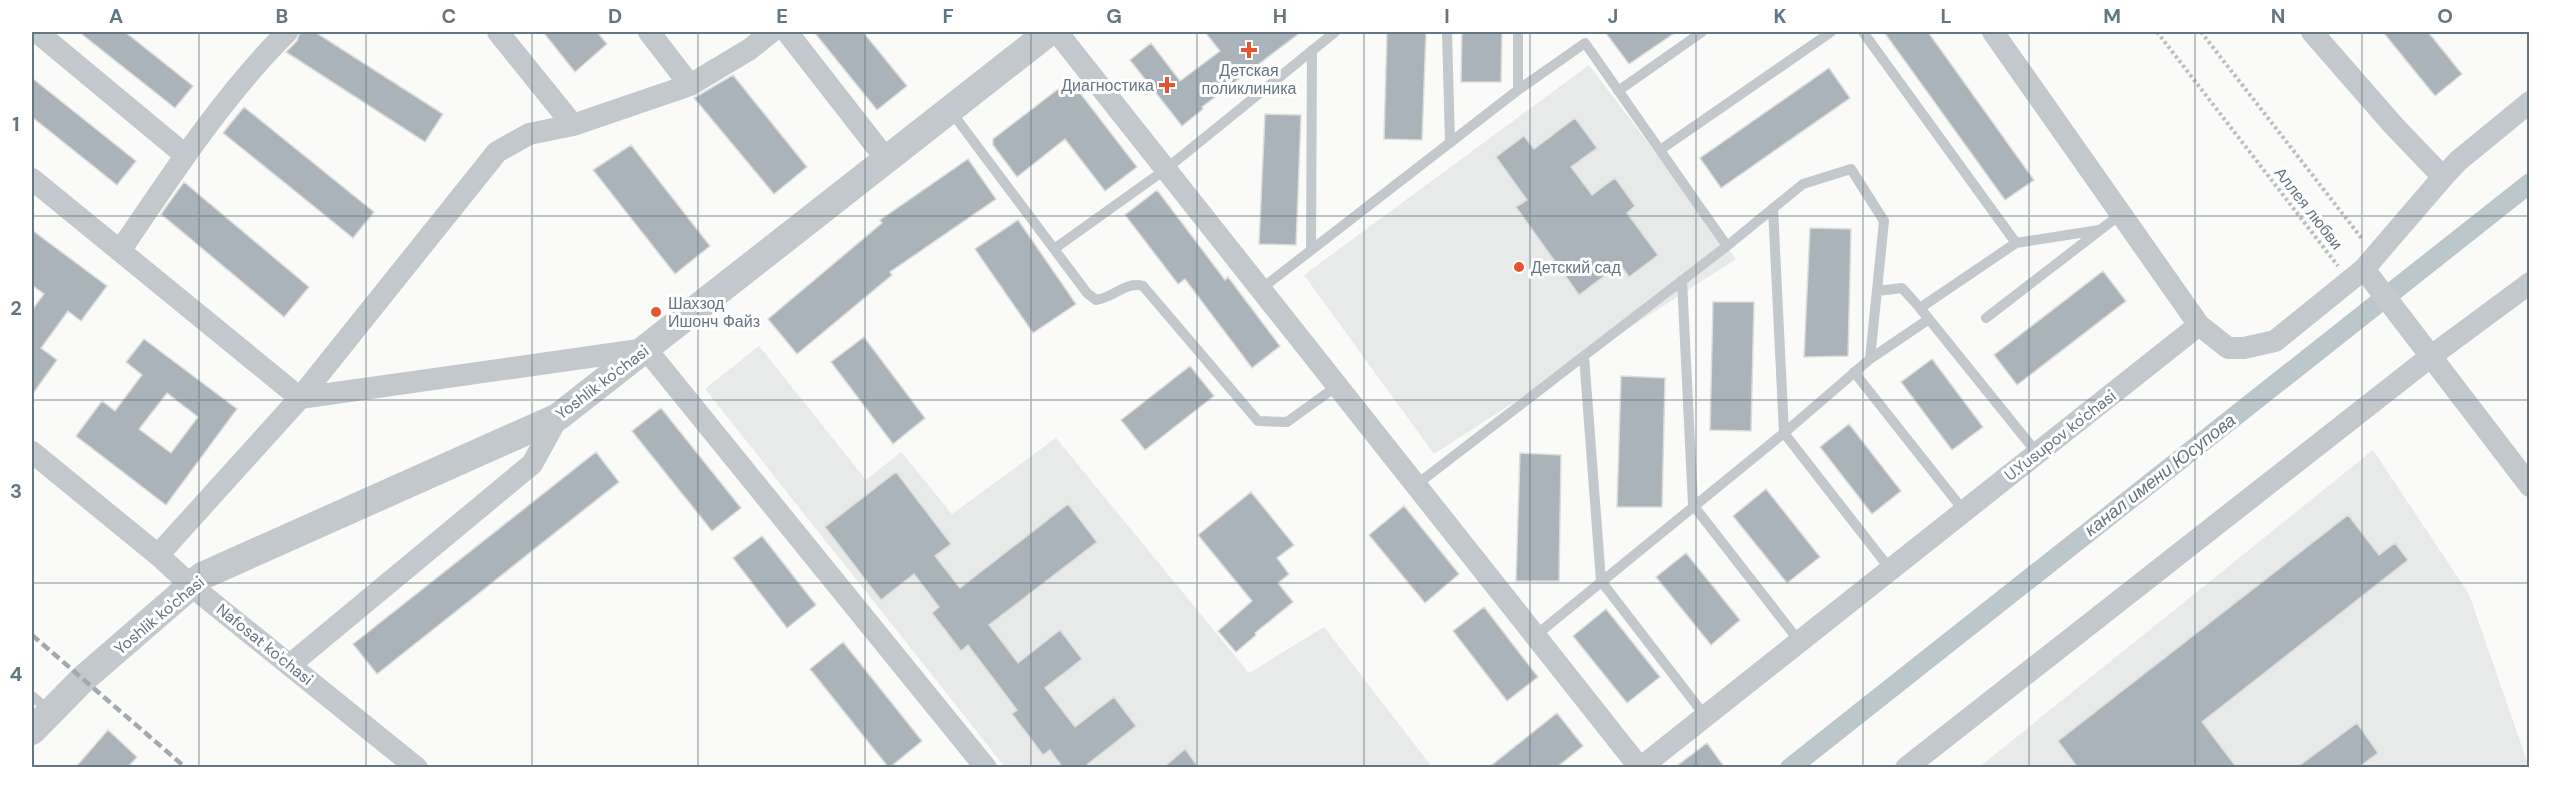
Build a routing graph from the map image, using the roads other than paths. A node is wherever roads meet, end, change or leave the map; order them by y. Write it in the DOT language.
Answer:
graph roads {
  1 [pos="37,32"];
  2 [pos="287,32"];
  3 [pos="498,32"];
  4 [pos="649,32"];
  5 [pos="771,32"];
  6 [pos="787,32"];
  7 [pos="1049,32"];
  8 [pos="1057,32"];
  9 [pos="1335,32"];
  10 [pos="1447,32"];
  11 [pos="1518,32"];
  12 [pos="1702,32"];
  13 [pos="1831,32"];
  14 [pos="1863,32"];
  15 [pos="1993,32"];
  16 [pos="2312,32"];
  17 [pos="1312,50"];
  18 [pos="690,85"];
  19 [pos="1518,90"];
  20 [pos="1618,91"];
  21 [pos="2529,102"];
  22 [pos="950,110"];
  23 [pos="573,125"];
  24 [pos="1450,142"];
  25 [pos="1660,150"];
  26 [pos="185,155"];
  27 [pos="886,159"];
  28 [pos="1166,169"];
  29 [pos="2443,177"];
  30 [pos="32,179"];
  31 [pos="1773,208"];
  32 [pos="2121,214"];
  33 [pos="2101,230"];
  34 [pos="2016,243"];
  35 [pos="1726,246"];
  36 [pos="1054,249"];
  37 [pos="1311,250"];
  38 [pos="120,251"];
  39 [pos="2364,266"];
  40 [pos="1682,280"];
  41 [pos="2529,283"];
  42 [pos="1261,289"];
  43 [pos="1877,291"];
  44 [pos="1920,308"];
  45 [pos="1986,318"];
  46 [pos="1929,319"];
  47 [pos="2199,325"];
  48 [pos="646,349"];
  49 [pos="1584,356"];
  50 [pos="2430,357"];
  51 [pos="1870,359"];
  52 [pos="1854,372"];
  53 [pos="1337,386"];
  54 [pos="300,398"];
  55 [pos="558,417"];
  56 [pos="1784,434"];
  57 [pos="32,452"];
  58 [pos="2037,453"];
  59 [pos="1416,485"];
  60 [pos="2529,486"];
  61 [pos="1693,505"];
  62 [pos="1964,511"];
  63 [pos="158,555"];
  64 [pos="1890,569"];
  65 [pos="1601,581"];
  66 [pos="190,584"];
  67 [pos="1535,636"];
  68 [pos="1799,641"];
  69 [pos="291,664"];
  70 [pos="38,713"];
  71 [pos="1705,716"];
  72 [pos="417,768"];
  73 [pos="986,768"];
  74 [pos="1640,768"];
  75 [pos="1906,768"];
  1 -- 26 [label="street"];
  2 -- 26 [label="street"];
  3 -- 23 [label="street"];
  4 -- 18 [label="street"];
  5 -- 18 [label="street"];
  6 -- 27 [label="street"];
  7 -- 22 [label="street, Yoshlik ko'chasi"];
  8 -- 28 [label="street"];
  9 -- 17 [label="lane"];
  10 -- 24 [label="lane"];
  11 -- 19 [label="lane"];
  12 -- 20 [label="lane"];
  13 -- 25 [label="lane"];
  14 -- 34 [label="lane"];
  15 -- 32 [label="street"];
  16 -- 29 [label="street"];
  17 -- 28 [label="lane"];
  17 -- 37 [label="lane"];
  18 -- 23 [label="street"];
  19 -- 20 [label="lane"];
  19 -- 24 [label="lane"];
  20 -- 25 [label="lane"];
  21 -- 29 [label="street"];
  22 -- 27 [label="street, Yoshlik ko'chasi"];
  22 -- 36 [label="lane"];
  23 -- 54 [label="street"];
  24 -- 37 [label="lane"];
  25 -- 35 [label="lane"];
  26 -- 38 [label="street"];
  27 -- 48 [label="street, Yoshlik ko'chasi"];
  28 -- 36 [label="lane"];
  28 -- 42 [label="street"];
  29 -- 39 [label="street"];
  30 -- 38 [label="street"];
  31 -- 35 [label="lane"];
  31 -- 43 [label="lane"];
  31 -- 56 [label="lane"];
  32 -- 33 [label="lane"];
  32 -- 47 [label="street"];
  33 -- 34 [label="lane"];
  33 -- 45 [label="lane"];
  34 -- 44 [label="lane"];
  35 -- 40 [label="lane"];
  36 -- 53 [label="lane"];
  37 -- 42 [label="lane"];
  38 -- 54 [label="street"];
  39 -- 47 [label="street"];
  39 -- 50 [label="street"];
  40 -- 49 [label="lane"];
  40 -- 61 [label="lane"];
  41 -- 50 [label="street"];
  42 -- 53 [label="street"];
  43 -- 44 [label="lane"];
  43 -- 51 [label="lane"];
  44 -- 46 [label="lane"];
  46 -- 51 [label="lane"];
  46 -- 58 [label="lane"];
  47 -- 58 [label="street, U.Yusupov ko'chasi"];
  48 -- 54 [label="street"];
  48 -- 55 [label="street, Yoshlik ko'chasi"];
  48 -- 73 [label="street"];
  49 -- 59 [label="lane"];
  49 -- 65 [label="lane"];
  50 -- 60 [label="street"];
  50 -- 75 [label="street"];
  51 -- 52 [label="lane"];
  52 -- 56 [label="lane"];
  52 -- 62 [label="lane"];
  53 -- 59 [label="street"];
  54 -- 63 [label="street"];
  55 -- 66 [label="street, Yoshlik ko'chasi"];
  55 -- 69 [label="street"];
  56 -- 61 [label="lane"];
  56 -- 64 [label="lane"];
  57 -- 63 [label="street, Nafosat ko'chasi"];
  58 -- 62 [label="street, U.Yusupov ko'chasi"];
  59 -- 67 [label="street"];
  61 -- 65 [label="lane"];
  61 -- 68 [label="lane"];
  62 -- 64 [label="street, U.Yusupov ko'chasi"];
  63 -- 66 [label="street, Nafosat ko'chasi"];
  64 -- 68 [label="street, U.Yusupov ko'chasi"];
  65 -- 67 [label="lane"];
  65 -- 71 [label="lane"];
  66 -- 69 [label="street, Nafosat ko'chasi"];
  66 -- 70 [label="street, Yoshlik ko'chasi"];
  67 -- 74 [label="street"];
  68 -- 71 [label="street, U.Yusupov ko'chasi"];
  69 -- 72 [label="street, Nafosat ko'chasi"];
  71 -- 74 [label="street, U.Yusupov ko'chasi"];
}
